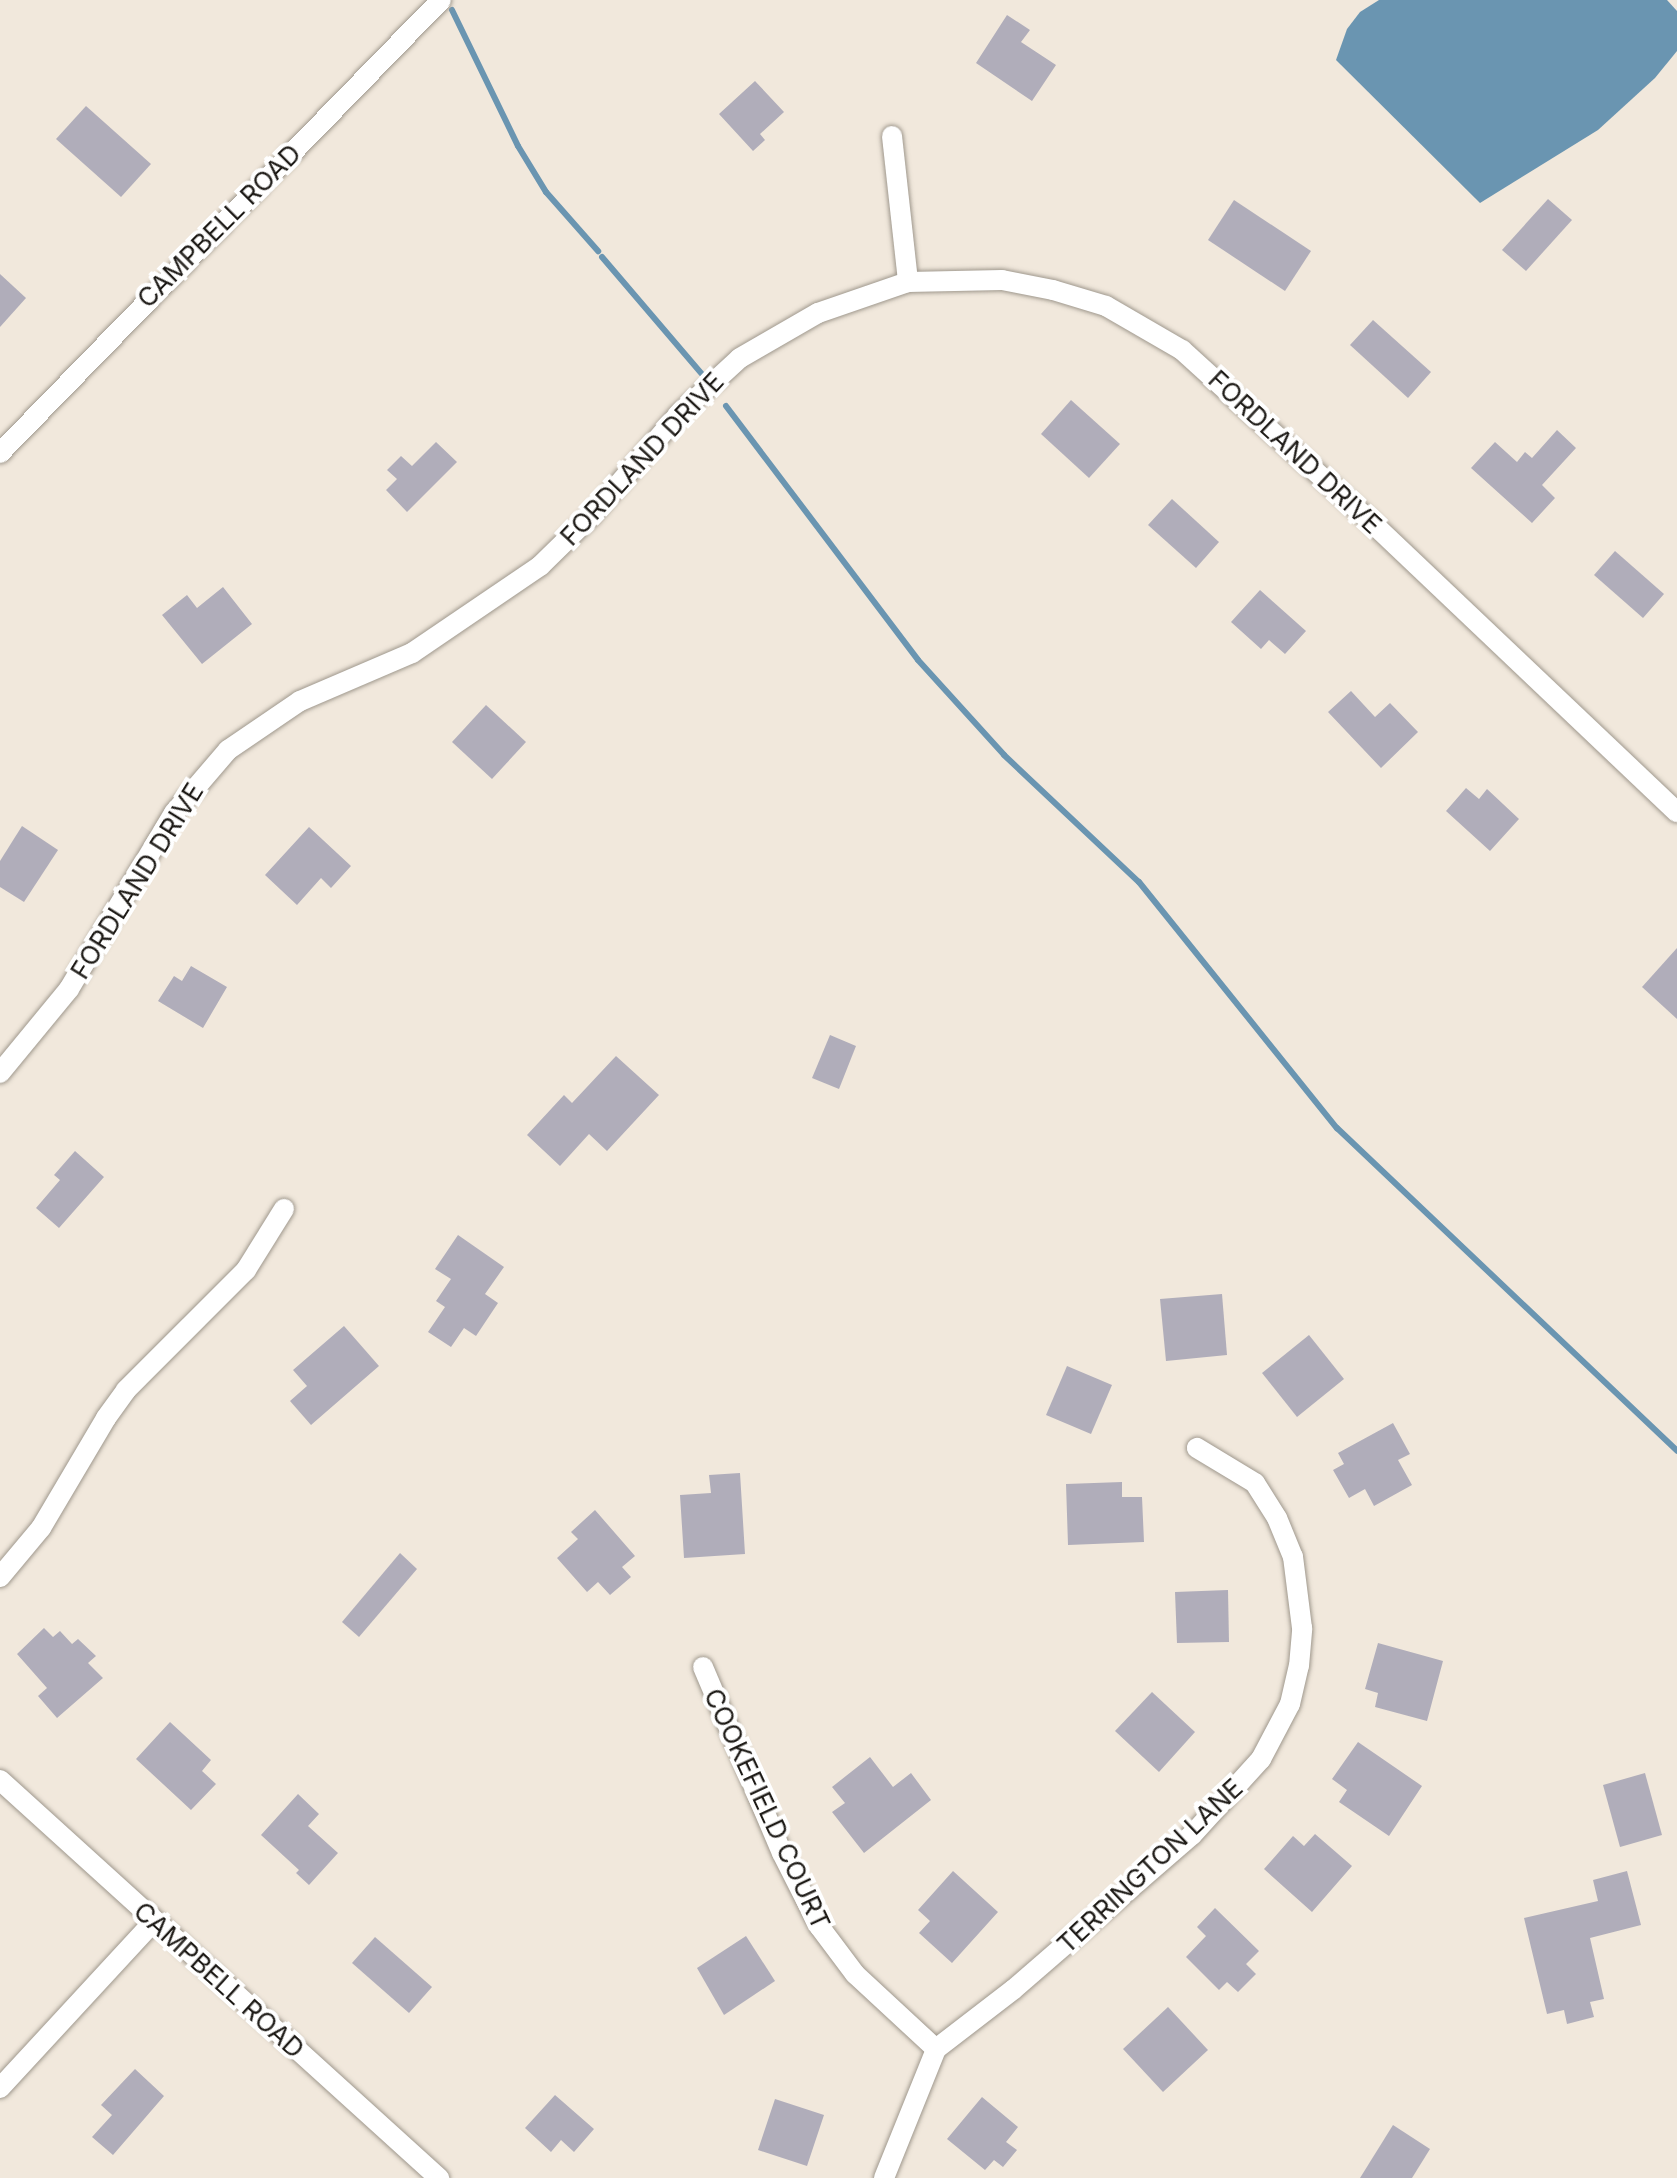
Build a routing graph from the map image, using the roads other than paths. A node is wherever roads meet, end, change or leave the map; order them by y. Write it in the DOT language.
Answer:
graph roads {
  1 [pos="441,0"];
  2 [pos="892,136"];
  3 [pos="908,282"];
  4 [pos="0,453"];
  5 [pos="1677,812"];
  6 [pos="0,1073"];
  7 [pos="284,1209"];
  8 [pos="1197,1448"];
  9 [pos="0,1577"];
  10 [pos="703,1667"];
  11 [pos="0,1780"];
  12 [pos="154,1921"];
  13 [pos="936,2049"];
  14 [pos="0,2088"];
  15 [pos="439,2178"];
  16 [pos="884,2178"];
  1 -- 4 [label="street, CAMPBELL ROAD"];
  2 -- 3 [label="street"];
  3 -- 5 [label="street, FORDLAND DRIVE"];
  3 -- 6 [label="street, FORDLAND DRIVE"];
  7 -- 9 [label="street"];
  8 -- 13 [label="street, TERRINGTON LANE"];
  10 -- 13 [label="street, COOKEFIELD COURT"];
  11 -- 12 [label="street, CAMPBELL ROAD"];
  12 -- 14 [label="street"];
  12 -- 15 [label="street, CAMPBELL ROAD"];
  13 -- 16 [label="street"];
}
